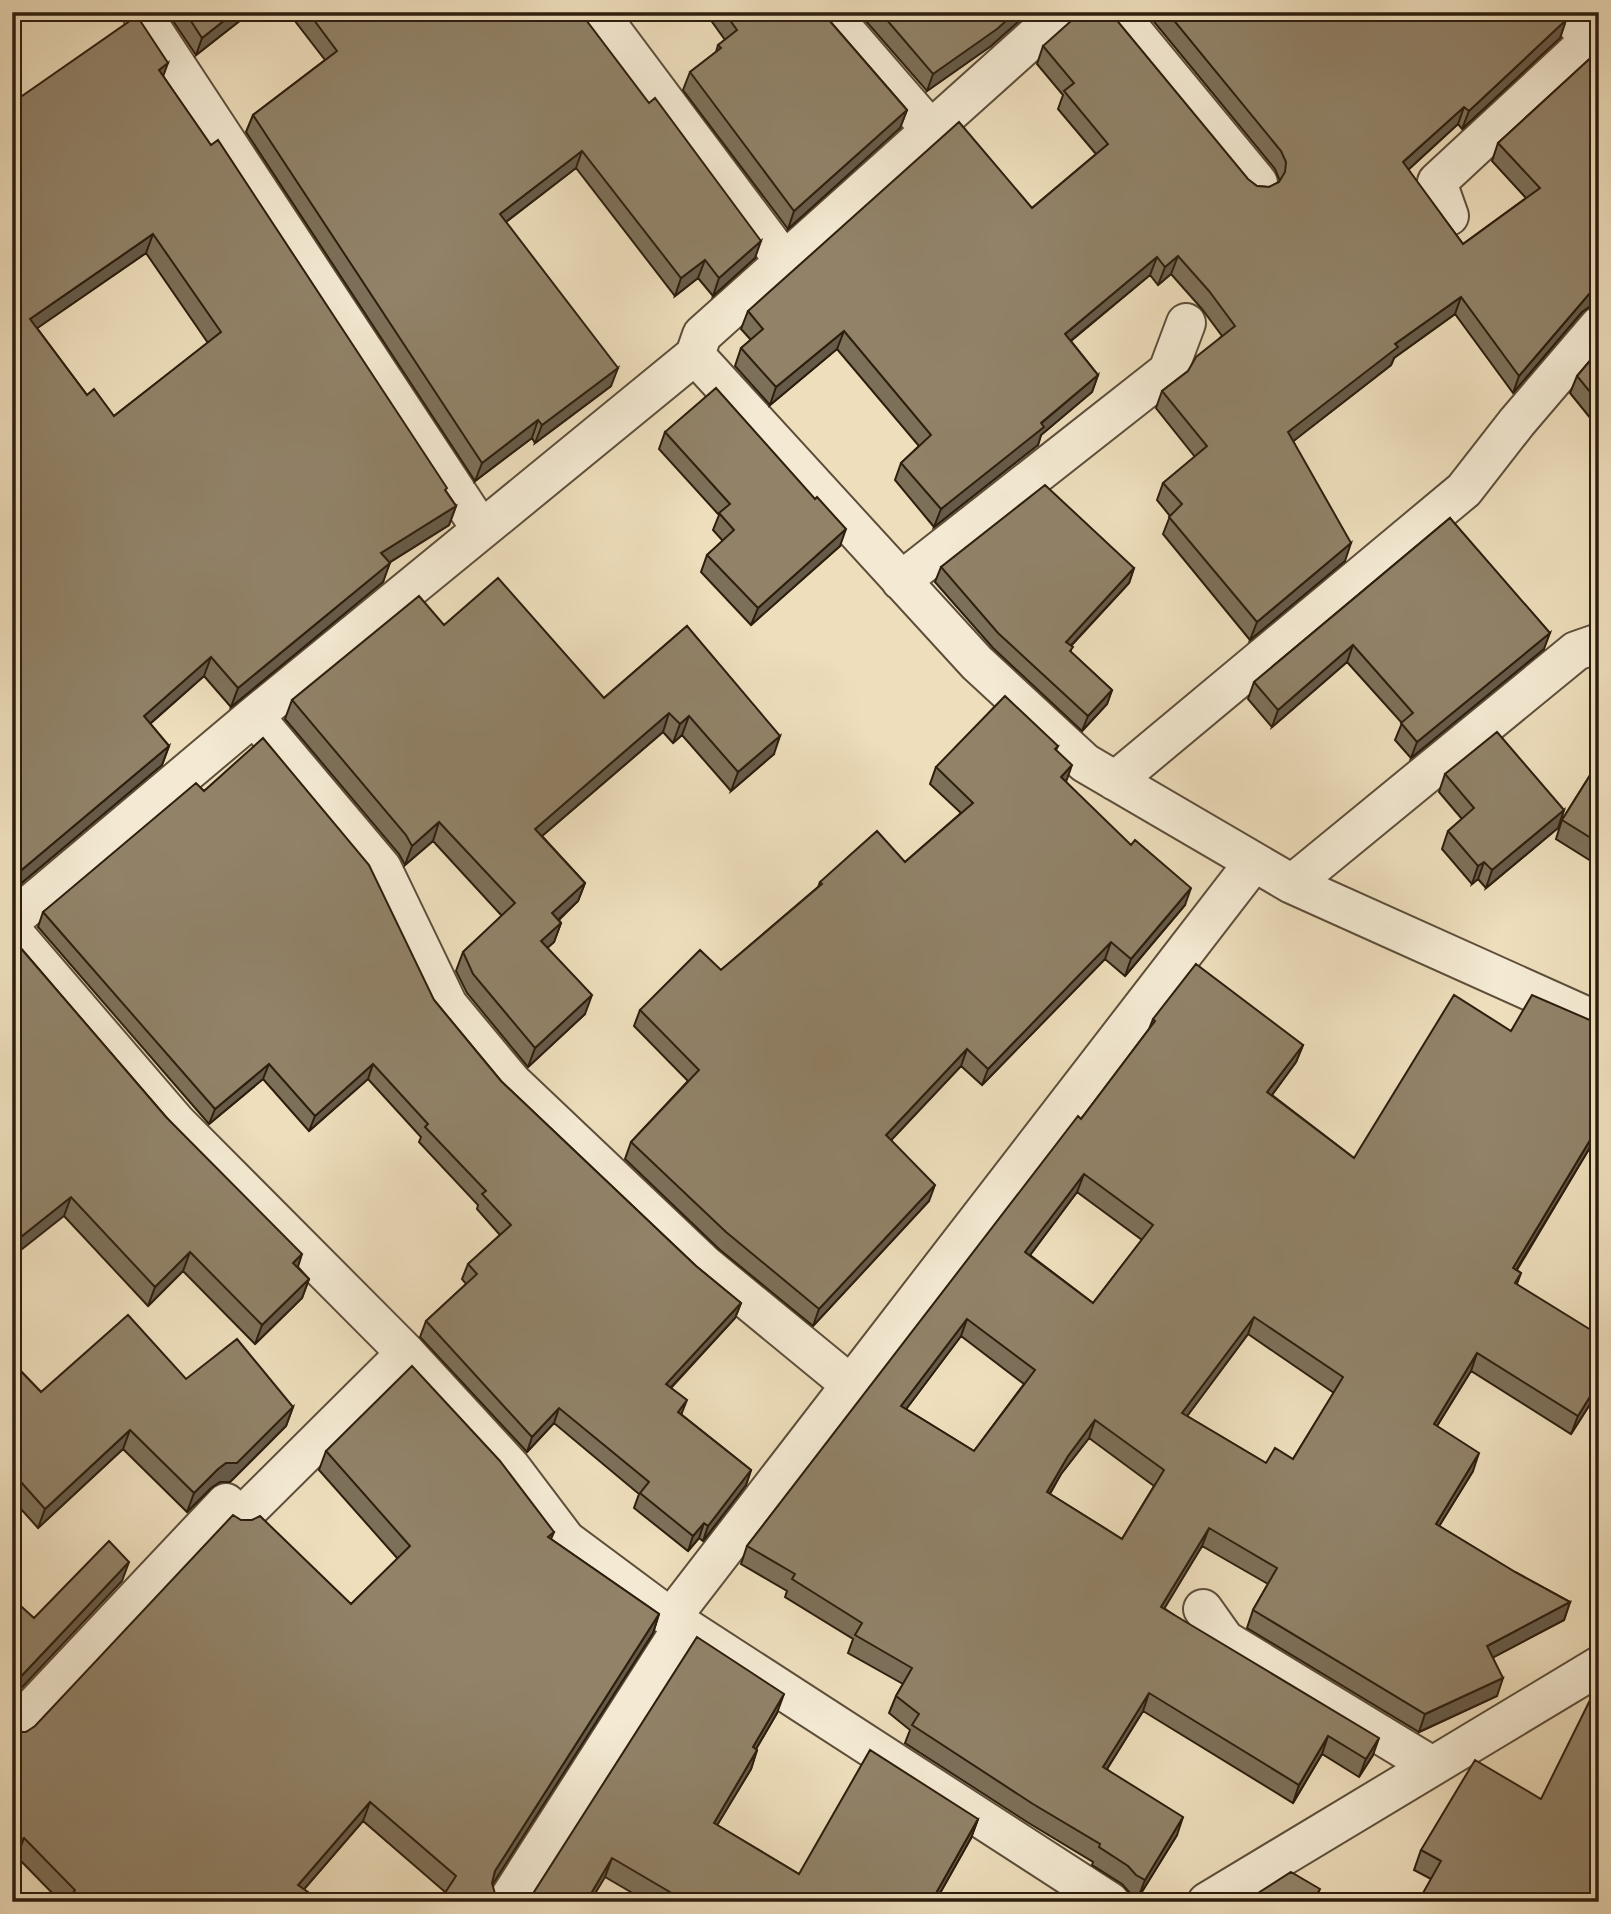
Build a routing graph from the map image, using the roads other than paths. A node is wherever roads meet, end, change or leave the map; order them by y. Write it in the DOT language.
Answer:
graph roads {
  1 [pos="141,12"];
  2 [pos="598,12"];
  3 [pos="829,12"];
  4 [pos="1062,12"];
  5 [pos="1117,12"];
  6 [pos="1585,35"];
  7 [pos="931,130"];
  8 [pos="1258,183"];
  9 [pos="1449,216"];
  10 [pos="785,262"];
  11 [pos="1186,323"];
  12 [pos="1599,326"];
  13 [pos="695,355"];
  14 [pos="481,528"];
  15 [pos="901,581"];
  16 [pos="1599,643"];
  17 [pos="254,716"];
  18 [pos="1115,781"];
  19 [pos="1254,862"];
  20 [pos="1292,884"];
  21 [pos="12,920"];
  22 [pos="12,931"];
  23 [pos="1599,1022"];
  24 [pos="405,1353"];
  25 [pos="851,1385"];
  26 [pos="1203,1609"];
  27 [pos="677,1622"];
  28 [pos="1599,1666"];
  29 [pos="12,1730"];
  30 [pos="1432,1766"];
  31 [pos="507,1902"];
  32 [pos="1110,1902"];
  33 [pos="1208,1902"];
  1 -- 14 [label="street"];
  2 -- 10 [label="street"];
  3 -- 7 [label="street"];
  4 -- 7 [label="street"];
  5 -- 8 [label="street"];
  6 -- 9 [label="street"];
  7 -- 10 [label="street"];
  10 -- 13 [label="street"];
  11 -- 15 [label="street"];
  12 -- 18 [label="street"];
  13 -- 14 [label="street"];
  13 -- 15 [label="street"];
  14 -- 17 [label="street"];
  15 -- 18 [label="street"];
  16 -- 20 [label="street"];
  17 -- 21 [label="street"];
  17 -- 25 [label="street"];
  18 -- 19 [label="street"];
  19 -- 20 [label="street"];
  19 -- 25 [label="street"];
  20 -- 23 [label="street"];
  22 -- 24 [label="street"];
  24 -- 27 [label="street"];
  24 -- 29 [label="street"];
  25 -- 27 [label="street"];
  26 -- 30 [label="street"];
  27 -- 31 [label="street"];
  27 -- 32 [label="street"];
  28 -- 30 [label="street"];
  30 -- 33 [label="street"];
}
